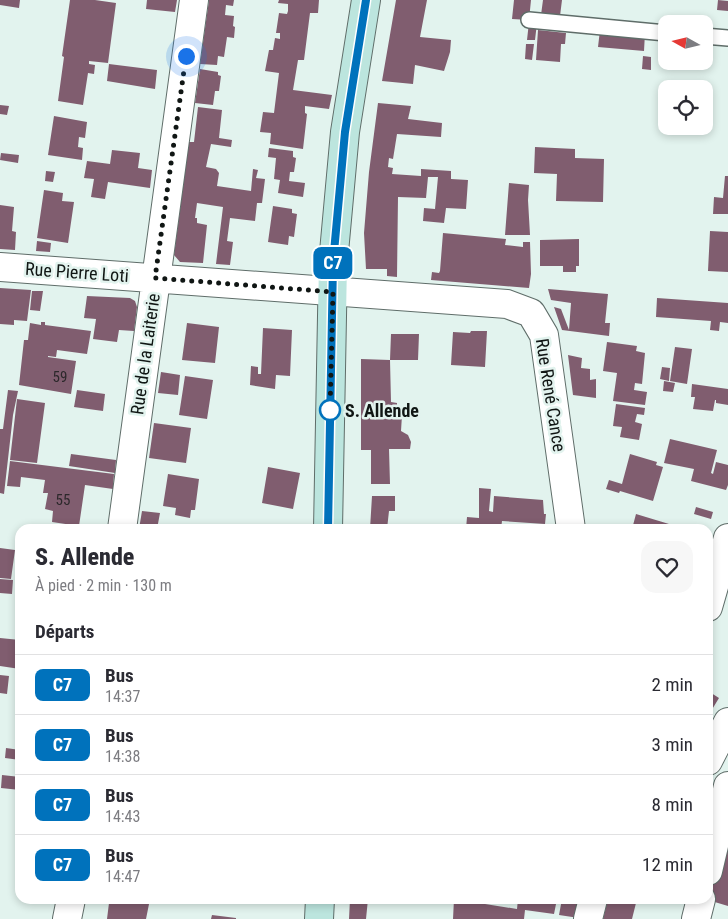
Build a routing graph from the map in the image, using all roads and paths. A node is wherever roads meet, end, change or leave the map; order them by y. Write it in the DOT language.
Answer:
graph roads {
  1 [pos="194,0"];
  2 [pos="366,0"];
  3 [pos="529,20"];
  4 [pos="658,31"];
  5 [pos="713,37"];
  6 [pos="728,38"];
  7 [pos="0,266"];
  8 [pos="155,278"];
  9 [pos="333,292"];
  10 [pos="123,524"];
  11 [pos="328,524"];
  12 [pos="570,524"];
  13 [pos="728,538"];
  14 [pos="713,590"];
  15 [pos="728,722"];
  16 [pos="713,751"];
  17 [pos="728,786"];
  18 [pos="713,850"];
  19 [pos="70,904"];
  20 [pos="320,904"];
  21 [pos="592,904"];
  22 [pos="700,904"];
  23 [pos="67,919"];
  24 [pos="320,919"];
  25 [pos="588,919"];
  26 [pos="696,919"];
  1 -- 8 [label="street, Rue de la Laiterie"];
  2 -- 9 [label="street"];
  3 -- 4 [label="lane"];
  5 -- 6 [label="lane"];
  7 -- 8 [label="street, Rue Pierre Loti"];
  8 -- 9 [label="street, Rue Pierre Loti"];
  8 -- 10 [label="street, Rue de la Laiterie"];
  9 -- 11 [label="street"];
  9 -- 12 [label="street, Rue René Cance"];
  13 -- 14 [label="street"];
  15 -- 16 [label="street"];
  17 -- 18 [label="street"];
  19 -- 23 [label="street"];
  20 -- 24 [label="street"];
  21 -- 25 [label="street"];
  22 -- 26 [label="street"];
}
